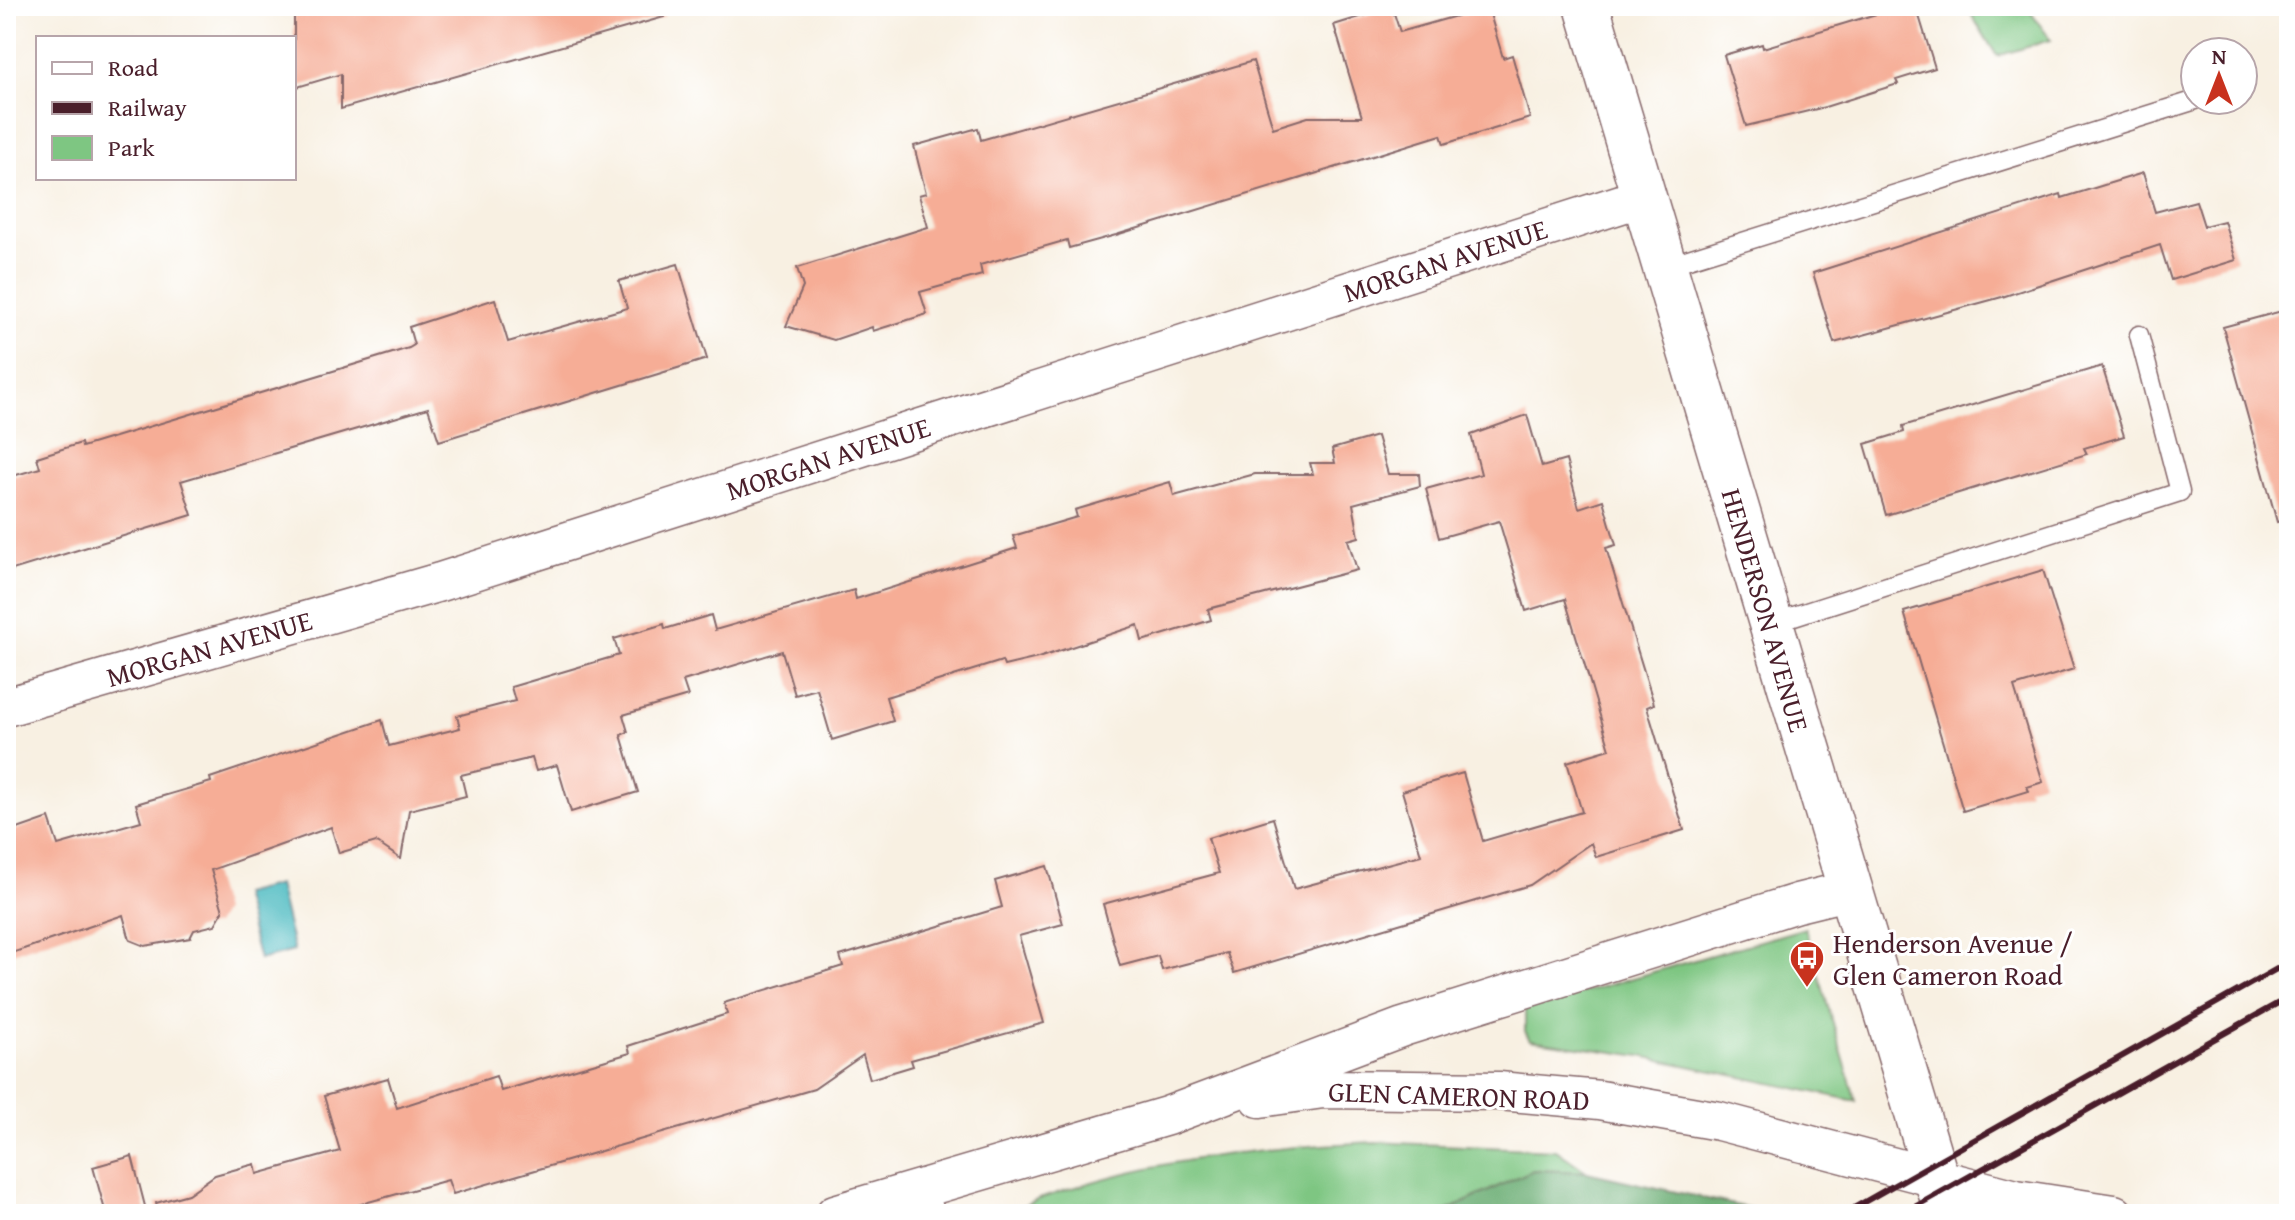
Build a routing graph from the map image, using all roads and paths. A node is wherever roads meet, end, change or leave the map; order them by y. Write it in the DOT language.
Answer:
graph roads {
  1 [pos="1587,6"];
  2 [pos="2179,105"];
  3 [pos="1646,196"];
  4 [pos="1666,266"];
  5 [pos="2139,335"];
  6 [pos="1769,624"];
  7 [pos="6,707"];
  8 [pos="1850,890"];
  9 [pos="1167,1116"];
  10 [pos="1942,1195"];
  11 [pos="931,1200"];
  12 [pos="835,1214"];
  13 [pos="2114,1214"];
  1 -- 3 [label="street, HENDERSON AVENUE"];
  2 -- 4 [label="lane"];
  3 -- 4 [label="street, HENDERSON AVENUE"];
  3 -- 7 [label="street, MORGAN AVENUE"];
  4 -- 6 [label="street, HENDERSON AVENUE"];
  5 -- 6 [label="lane"];
  6 -- 8 [label="street, HENDERSON AVENUE"];
  8 -- 9 [label="street, GLEN CAMERON ROAD"];
  8 -- 10 [label="street, HENDERSON AVENUE"];
  9 -- 10 [label="street, GLEN CAMERON ROAD"];
  9 -- 11 [label="street, GLEN CAMERON ROAD"];
  10 -- 13 [label="street, GLEN CAMERON ROAD"];
  11 -- 12 [label="street, GLEN CAMERON ROAD"];
}
